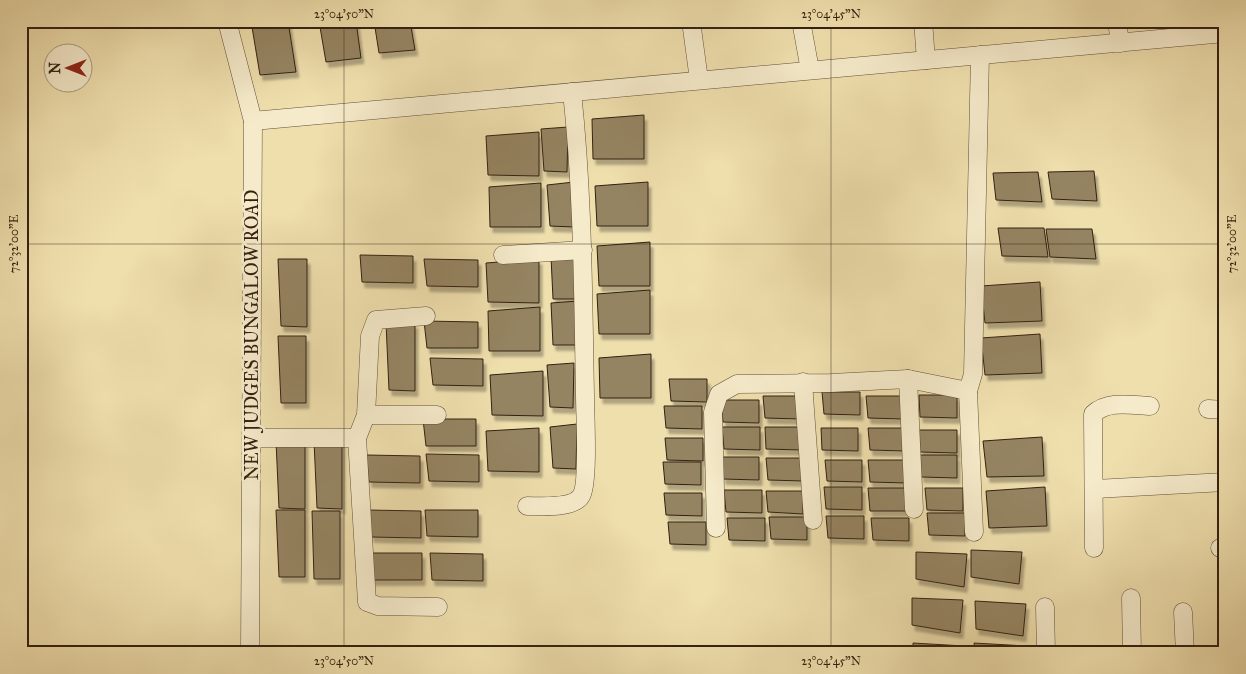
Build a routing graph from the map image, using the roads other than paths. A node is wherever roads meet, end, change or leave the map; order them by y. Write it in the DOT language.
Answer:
graph roads {
  1 [pos="227,21"];
  2 [pos="691,21"];
  3 [pos="801,21"];
  4 [pos="923,21"];
  5 [pos="1117,21"];
  6 [pos="1225,33"];
  7 [pos="1120,43"];
  8 [pos="980,55"];
  9 [pos="926,60"];
  10 [pos="810,70"];
  11 [pos="699,80"];
  12 [pos="572,92"];
  13 [pos="253,121"];
  14 [pos="584,250"];
  15 [pos="503,254"];
  16 [pos="426,316"];
  17 [pos="908,379"];
  18 [pos="803,382"];
  19 [pos="968,391"];
  20 [pos="1150,406"];
  21 [pos="366,415"];
  22 [pos="437,415"];
  23 [pos="251,438"];
  24 [pos="357,438"];
  25 [pos="1225,482"];
  26 [pos="1094,490"];
  27 [pos="527,506"];
  28 [pos="914,509"];
  29 [pos="813,520"];
  30 [pos="716,528"];
  31 [pos="974,532"];
  32 [pos="1094,548"];
  33 [pos="1131,598"];
  34 [pos="438,607"];
  35 [pos="1045,607"];
  36 [pos="1183,612"];
  37 [pos="250,653"];
  38 [pos="1046,653"];
  39 [pos="1132,653"];
  40 [pos="1185,653"];
  1 -- 13 [label="street, NEW JUDGES BUNGALOW ROAD"];
  2 -- 11 [label="street"];
  3 -- 10 [label="street"];
  4 -- 9 [label="street"];
  5 -- 7 [label="street"];
  6 -- 7 [label="street"];
  7 -- 8 [label="street"];
  8 -- 9 [label="street"];
  8 -- 19 [label="street"];
  9 -- 10 [label="street"];
  10 -- 11 [label="street"];
  11 -- 12 [label="street"];
  12 -- 13 [label="street"];
  12 -- 14 [label="street"];
  13 -- 23 [label="street, NEW JUDGES BUNGALOW ROAD"];
  14 -- 15 [label="street"];
  14 -- 27 [label="street"];
  16 -- 21 [label="street"];
  17 -- 18 [label="street"];
  17 -- 19 [label="street"];
  17 -- 28 [label="street"];
  18 -- 29 [label="street"];
  18 -- 30 [label="street"];
  19 -- 31 [label="street"];
  20 -- 26 [label="street"];
  21 -- 22 [label="street"];
  21 -- 24 [label="street"];
  23 -- 24 [label="street"];
  23 -- 37 [label="street, NEW JUDGES BUNGALOW ROAD"];
  24 -- 34 [label="street"];
  25 -- 26 [label="street"];
  26 -- 32 [label="street"];
  33 -- 39 [label="street"];
  35 -- 38 [label="street"];
  36 -- 40 [label="street"];
}
